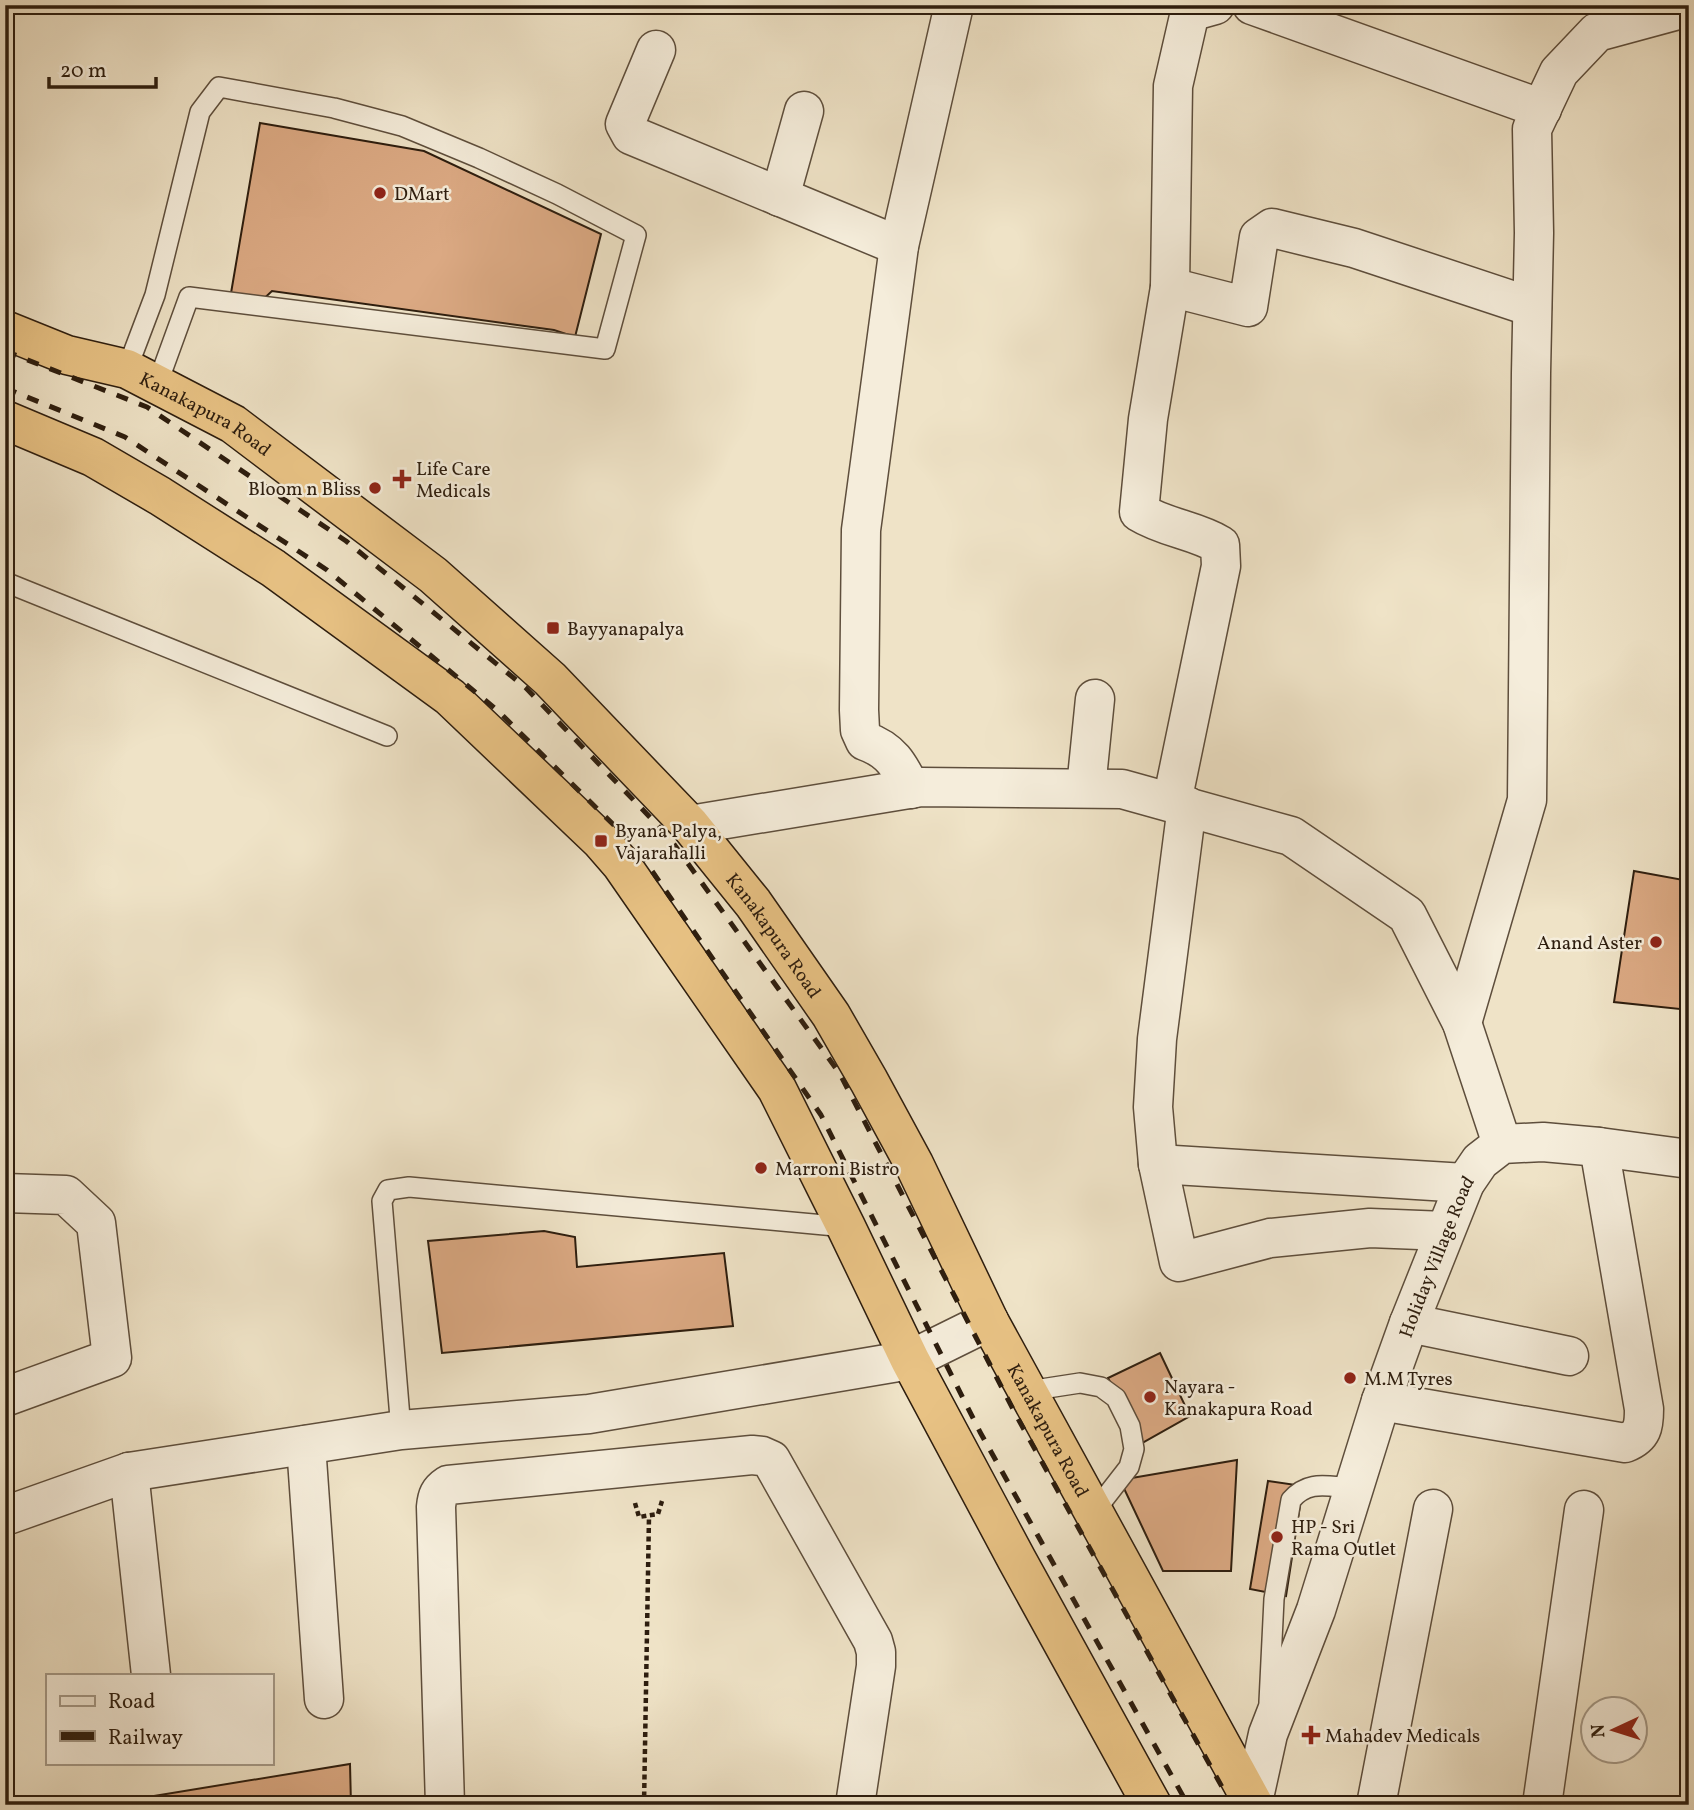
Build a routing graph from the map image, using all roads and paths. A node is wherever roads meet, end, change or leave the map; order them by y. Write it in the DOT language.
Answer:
graph roads {
  1 [pos="954,5"];
  2 [pos="1215,5"];
  3 [pos="1252,5"];
  4 [pos="1689,8"];
  5 [pos="656,50"];
  6 [pos="1542,109"];
  7 [pos="804,110"];
  8 [pos="780,197"];
  9 [pos="899,246"];
  10 [pos="1170,287"];
  11 [pos="1532,307"];
  12 [pos="5,330"];
  13 [pos="142,377"];
  14 [pos="5,419"];
  15 [pos="5,582"];
  16 [pos="1095,699"];
  17 [pos="387,736"];
  18 [pos="1086,788"];
  19 [pos="911,789"];
  20 [pos="1180,804"];
  21 [pos="690,825"];
  22 [pos="1462,1023"];
  23 [pos="1502,1144"];
  24 [pos="1599,1147"];
  25 [pos="1689,1159"];
  26 [pos="1158,1164"];
  27 [pos="1465,1182"];
  28 [pos="5,1193"];
  29 [pos="846,1227"];
  30 [pos="1445,1231"];
  31 [pos="989,1321"];
  32 [pos="1409,1323"];
  33 [pos="1569,1356"];
  34 [pos="910,1360"];
  35 [pos="1028,1391"];
  36 [pos="5,1397"];
  37 [pos="1381,1401"];
  38 [pos="600,1413"];
  39 [pos="401,1430"];
  40 [pos="306,1445"];
  41 [pos="608,1469"];
  42 [pos="129,1472"];
  43 [pos="1354,1488"];
  44 [pos="1433,1509"];
  45 [pos="1584,1510"];
  46 [pos="1094,1512"];
  47 [pos="5,1516"];
  48 [pos="649,1516"];
  49 [pos="151,1674"];
  50 [pos="324,1699"];
  51 [pos="1268,1734"];
  52 [pos="1254,1803"];
  53 [pos="445,1805"];
  54 [pos="644,1805"];
  55 [pos="855,1805"];
  56 [pos="1152,1805"];
  57 [pos="1376,1805"];
  58 [pos="1542,1805"];
  1 -- 9 [label="street"];
  2 -- 10 [label="street"];
  3 -- 6 [label="street"];
  4 -- 6 [label="street"];
  5 -- 8 [label="street"];
  6 -- 11 [label="street"];
  7 -- 8 [label="street"];
  8 -- 9 [label="street"];
  9 -- 19 [label="street"];
  10 -- 11 [label="street"];
  10 -- 20 [label="street"];
  11 -- 22 [label="street"];
  12 -- 13 [label="highway, Kanakapura Road"];
  13 -- 13 [label="lane"];
  13 -- 21 [label="highway, Kanakapura Road"];
  14 -- 29 [label="highway"];
  15 -- 17 [label="lane"];
  16 -- 18 [label="street"];
  18 -- 19 [label="street"];
  18 -- 20 [label="street"];
  19 -- 21 [label="street"];
  20 -- 22 [label="street"];
  20 -- 26 [label="street"];
  21 -- 31 [label="highway, Kanakapura Road"];
  22 -- 23 [label="street"];
  23 -- 24 [label="street"];
  23 -- 27 [label="street, Holiday Village Road"];
  24 -- 25 [label="street"];
  24 -- 37 [label="street"];
  26 -- 27 [label="street"];
  26 -- 30 [label="street"];
  27 -- 30 [label="street, Holiday Village Road"];
  28 -- 36 [label="street"];
  29 -- 34 [label="highway"];
  29 -- 39 [label="lane"];
  30 -- 32 [label="street, Holiday Village Road"];
  31 -- 34 [label="street"];
  31 -- 35 [label="highway, Kanakapura Road"];
  32 -- 33 [label="street"];
  32 -- 37 [label="street, Holiday Village Road"];
  34 -- 38 [label="street"];
  34 -- 56 [label="highway"];
  35 -- 46 [label="highway, Kanakapura Road"];
  35 -- 46 [label="lane"];
  37 -- 43 [label="street, Holiday Village Road"];
  38 -- 39 [label="street"];
  38 -- 41 [label="street"];
  39 -- 40 [label="street"];
  40 -- 42 [label="street"];
  40 -- 50 [label="street"];
  41 -- 53 [label="street"];
  41 -- 55 [label="street"];
  42 -- 47 [label="street"];
  42 -- 49 [label="street"];
  43 -- 51 [label="street, Holiday Village Road"];
  43 -- 51 [label="lane"];
  44 -- 57 [label="street"];
  45 -- 58 [label="street"];
  46 -- 52 [label="highway, Kanakapura Road"];
  48 -- 54 [label="path"];
  51 -- 52 [label="street, Holiday Village Road"];
}
